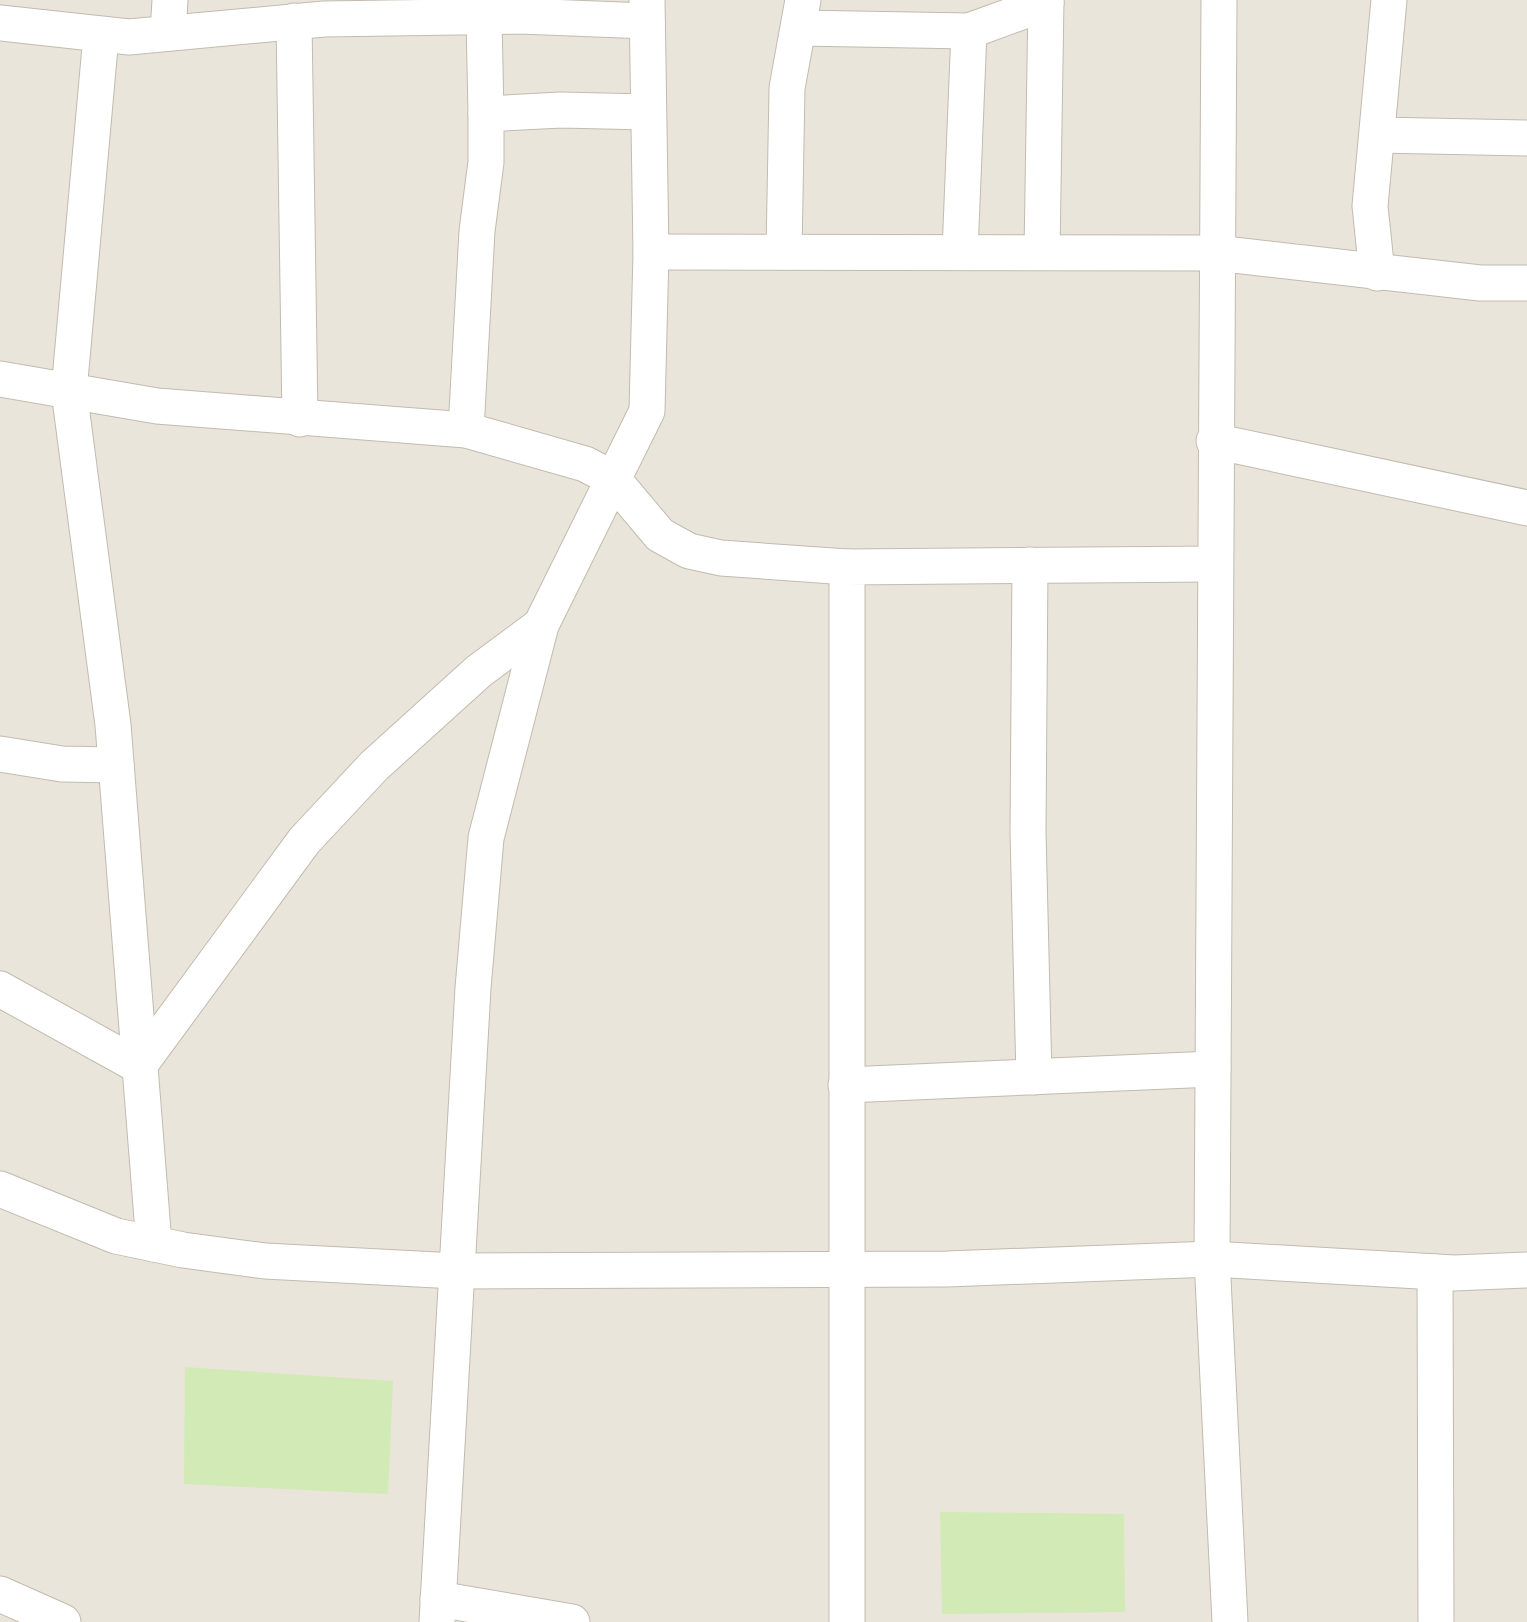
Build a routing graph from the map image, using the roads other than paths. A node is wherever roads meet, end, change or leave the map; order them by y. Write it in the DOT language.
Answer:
graph roads {
  1 [pos="1219,0"];
  2 [pos="1389,0"];
  3 [pos="1046,2"];
  4 [pos="648,11"];
  5 [pos="313,13"];
  6 [pos="801,14"];
  7 [pos="169,17"];
  8 [pos="484,18"];
  9 [pos="0,23"];
  10 [pos="969,31"];
  11 [pos="101,36"];
  12 [pos="648,112"];
  13 [pos="486,114"];
  14 [pos="1378,135"];
  15 [pos="1527,138"];
  16 [pos="651,252"];
  17 [pos="784,252"];
  18 [pos="960,252"];
  19 [pos="1042,252"];
  20 [pos="1216,253"];
  21 [pos="1377,272"];
  22 [pos="1527,283"];
  23 [pos="0,379"];
  24 [pos="69,391"];
  25 [pos="300,419"];
  26 [pos="466,430"];
  27 [pos="1214,441"];
  28 [pos="612,478"];
  29 [pos="1527,508"];
  30 [pos="1214,564"];
  31 [pos="1030,565"];
  32 [pos="846,567"];
  33 [pos="541,625"];
  34 [pos="0,754"];
  35 [pos="116,765"];
  36 [pos="0,989"];
  37 [pos="139,1066"];
  38 [pos="1213,1069"];
  39 [pos="1034,1077"];
  40 [pos="846,1085"];
  41 [pos="0,1189"];
  42 [pos="154,1244"];
  43 [pos="1212,1259"];
  44 [pos="846,1268"];
  45 [pos="1527,1270"];
  46 [pos="456,1271"];
  47 [pos="1434,1272"];
  48 [pos="0,1594"];
  49 [pos="437,1610"];
  50 [pos="63,1622"];
  51 [pos="572,1622"];
  52 [pos="847,1622"];
  53 [pos="1230,1622"];
  54 [pos="1436,1622"];
  1 -- 20 [label="street"];
  2 -- 14 [label="street"];
  3 -- 10 [label="street"];
  3 -- 19 [label="street"];
  4 -- 8 [label="street"];
  4 -- 12 [label="street"];
  5 -- 7 [label="street"];
  5 -- 8 [label="street"];
  5 -- 25 [label="street"];
  6 -- 10 [label="street"];
  6 -- 17 [label="street"];
  7 -- 11 [label="street"];
  8 -- 13 [label="street"];
  9 -- 11 [label="street"];
  10 -- 18 [label="street"];
  11 -- 24 [label="street"];
  12 -- 13 [label="street"];
  12 -- 16 [label="street"];
  13 -- 26 [label="street"];
  14 -- 15 [label="street"];
  14 -- 21 [label="street"];
  16 -- 17 [label="street"];
  16 -- 28 [label="street"];
  17 -- 18 [label="street"];
  18 -- 19 [label="street"];
  19 -- 20 [label="street"];
  20 -- 21 [label="street"];
  20 -- 27 [label="street"];
  21 -- 22 [label="street"];
  23 -- 24 [label="street"];
  24 -- 25 [label="street"];
  24 -- 35 [label="street"];
  25 -- 26 [label="street"];
  26 -- 28 [label="street"];
  27 -- 29 [label="street"];
  27 -- 30 [label="street"];
  28 -- 32 [label="street"];
  28 -- 33 [label="street"];
  30 -- 31 [label="street"];
  30 -- 38 [label="street"];
  31 -- 32 [label="street"];
  31 -- 39 [label="street"];
  32 -- 40 [label="street"];
  33 -- 37 [label="street"];
  33 -- 46 [label="street"];
  34 -- 35 [label="street"];
  35 -- 37 [label="street"];
  36 -- 37 [label="street"];
  37 -- 42 [label="street"];
  38 -- 39 [label="street"];
  38 -- 43 [label="street"];
  39 -- 40 [label="street"];
  40 -- 44 [label="street"];
  41 -- 42 [label="street"];
  42 -- 46 [label="street"];
  43 -- 44 [label="street"];
  43 -- 47 [label="street"];
  43 -- 53 [label="street"];
  44 -- 46 [label="street"];
  44 -- 52 [label="street"];
  45 -- 47 [label="street"];
  46 -- 49 [label="street"];
  47 -- 54 [label="street"];
  48 -- 50 [label="street"];
  49 -- 51 [label="street"];
}
